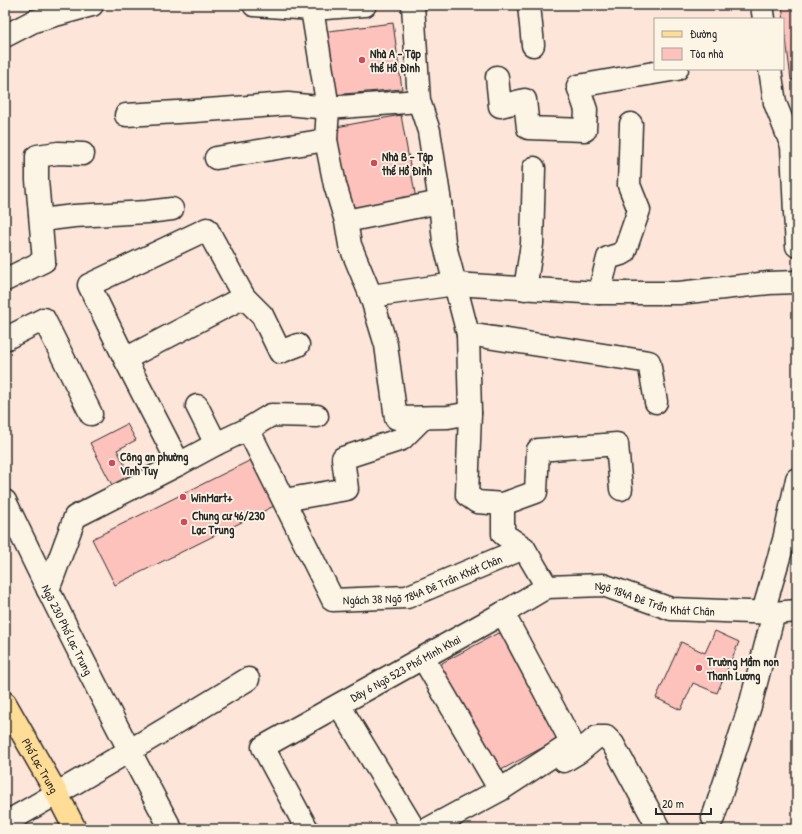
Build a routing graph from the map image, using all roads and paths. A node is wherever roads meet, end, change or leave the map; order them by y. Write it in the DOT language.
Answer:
graph roads {
  1 [pos="92,5"];
  2 [pos="254,5"];
  3 [pos="365,5"];
  4 [pos="413,5"];
  5 [pos="529,5"];
  6 [pos="762,5"];
  7 [pos="312,9"];
  8 [pos="764,18"];
  9 [pos="5,36"];
  10 [pos="533,45"];
  11 [pos="671,70"];
  12 [pos="770,70"];
  13 [pos="497,77"];
  14 [pos="420,101"];
  15 [pos="328,108"];
  16 [pos="126,115"];
  17 [pos="631,124"];
  18 [pos="326,140"];
  19 [pos="795,146"];
  20 [pos="83,154"];
  21 [pos="216,158"];
  22 [pos="534,168"];
  23 [pos="440,202"];
  24 [pos="172,209"];
  25 [pos="41,220"];
  26 [pos="346,221"];
  27 [pos="797,246"];
  28 [pos="5,280"];
  29 [pos="797,282"];
  30 [pos="455,284"];
  31 [pos="525,289"];
  32 [pos="599,293"];
  33 [pos="371,296"];
  34 [pos="244,297"];
  35 [pos="468,334"];
  36 [pos="5,338"];
  37 [pos="298,345"];
  38 [pos="125,359"];
  39 [pos="656,402"];
  40 [pos="197,406"];
  41 [pos="470,413"];
  42 [pos="91,414"];
  43 [pos="317,416"];
  44 [pos="423,418"];
  45 [pos="248,429"];
  46 [pos="216,444"];
  47 [pos="179,464"];
  48 [pos="797,479"];
  49 [pos="621,489"];
  50 [pos="284,500"];
  51 [pos="5,501"];
  52 [pos="503,504"];
  53 [pos="524,548"];
  54 [pos="547,587"];
  55 [pos="48,590"];
  56 [pos="797,611"];
  57 [pos="769,612"];
  58 [pos="503,613"];
  59 [pos="423,658"];
  60 [pos="248,680"];
  61 [pos="5,703"];
  62 [pos="339,705"];
  63 [pos="130,751"];
  64 [pos="500,790"];
  65 [pos="57,794"];
  66 [pos="714,818"];
  67 [pos="5,823"];
  68 [pos="658,827"];
  69 [pos="75,829"];
  70 [pos="172,829"];
  71 [pos="308,829"];
  72 [pos="414,829"];
  73 [pos="428,829"];
  74 [pos="450,829"];
  1 -- 9 [label="street"];
  2 -- 7 [label="street"];
  3 -- 7 [label="street"];
  4 -- 14 [label="street"];
  5 -- 10 [label="street"];
  6 -- 8 [label="street"];
  7 -- 15 [label="street"];
  11 -- 13 [label="street"];
  12 -- 19 [label="street"];
  14 -- 15 [label="street"];
  14 -- 23 [label="street"];
  15 -- 16 [label="street"];
  15 -- 18 [label="street"];
  17 -- 32 [label="street"];
  18 -- 21 [label="street"];
  18 -- 26 [label="street"];
  19 -- 27 [label="street"];
  20 -- 25 [label="street"];
  22 -- 31 [label="street"];
  23 -- 26 [label="street"];
  23 -- 30 [label="street"];
  24 -- 25 [label="street"];
  25 -- 28 [label="street"];
  26 -- 33 [label="street"];
  29 -- 32 [label="street"];
  30 -- 31 [label="street"];
  30 -- 33 [label="street"];
  30 -- 35 [label="street"];
  31 -- 32 [label="street"];
  33 -- 44 [label="street"];
  34 -- 37 [label="street"];
  34 -- 38 [label="street"];
  34 -- 38 [label="street"];
  35 -- 39 [label="street"];
  35 -- 41 [label="street"];
  36 -- 42 [label="street"];
  38 -- 47 [label="street"];
  40 -- 46 [label="street"];
  41 -- 44 [label="street"];
  41 -- 52 [label="street"];
  43 -- 45 [label="street, Ngõ 230 Phố Lạc Trung"];
  44 -- 50 [label="street"];
  45 -- 46 [label="street, Ngõ 230 Phố Lạc Trung"];
  45 -- 50 [label="street"];
  46 -- 47 [label="street, Ngõ 230 Phố Lạc Trung"];
  47 -- 55 [label="street, Ngõ 230 Phố Lạc Trung"];
  48 -- 57 [label="street"];
  49 -- 52 [label="street"];
  50 -- 53 [label="street, Ngách 38 Ngõ 184A Đê Trần Khát Chân"];
  51 -- 55 [label="street"];
  52 -- 53 [label="street"];
  53 -- 54 [label="street"];
  54 -- 57 [label="street, Ngõ 184A Đê Trần Khát Chân"];
  54 -- 58 [label="street, Dãy 6 Ngõ 523 Phố Minh Khai"];
  55 -- 63 [label="street, Ngõ 230 Phố Lạc Trung"];
  56 -- 57 [label="street, Ngõ 184A Đê Trần Khát Chân"];
  57 -- 66 [label="street"];
  58 -- 59 [label="street, Dãy 6 Ngõ 523 Phố Minh Khai"];
  58 -- 64 [label="street"];
  59 -- 62 [label="street, Dãy 6 Ngõ 523 Phố Minh Khai"];
  59 -- 64 [label="street"];
  60 -- 63 [label="street"];
  61 -- 65 [label="main road, Phố Lạc Trung"];
  62 -- 71 [label="street, Dãy 6 Ngõ 523 Phố Minh Khai"];
  62 -- 72 [label="street"];
  63 -- 65 [label="street"];
  63 -- 70 [label="street, Ngõ 230 Phố Lạc Trung"];
  64 -- 73 [label="street"];
  65 -- 67 [label="street"];
  65 -- 69 [label="main road, Phố Lạc Trung"];
  68 -- 74 [label="street"];
}
